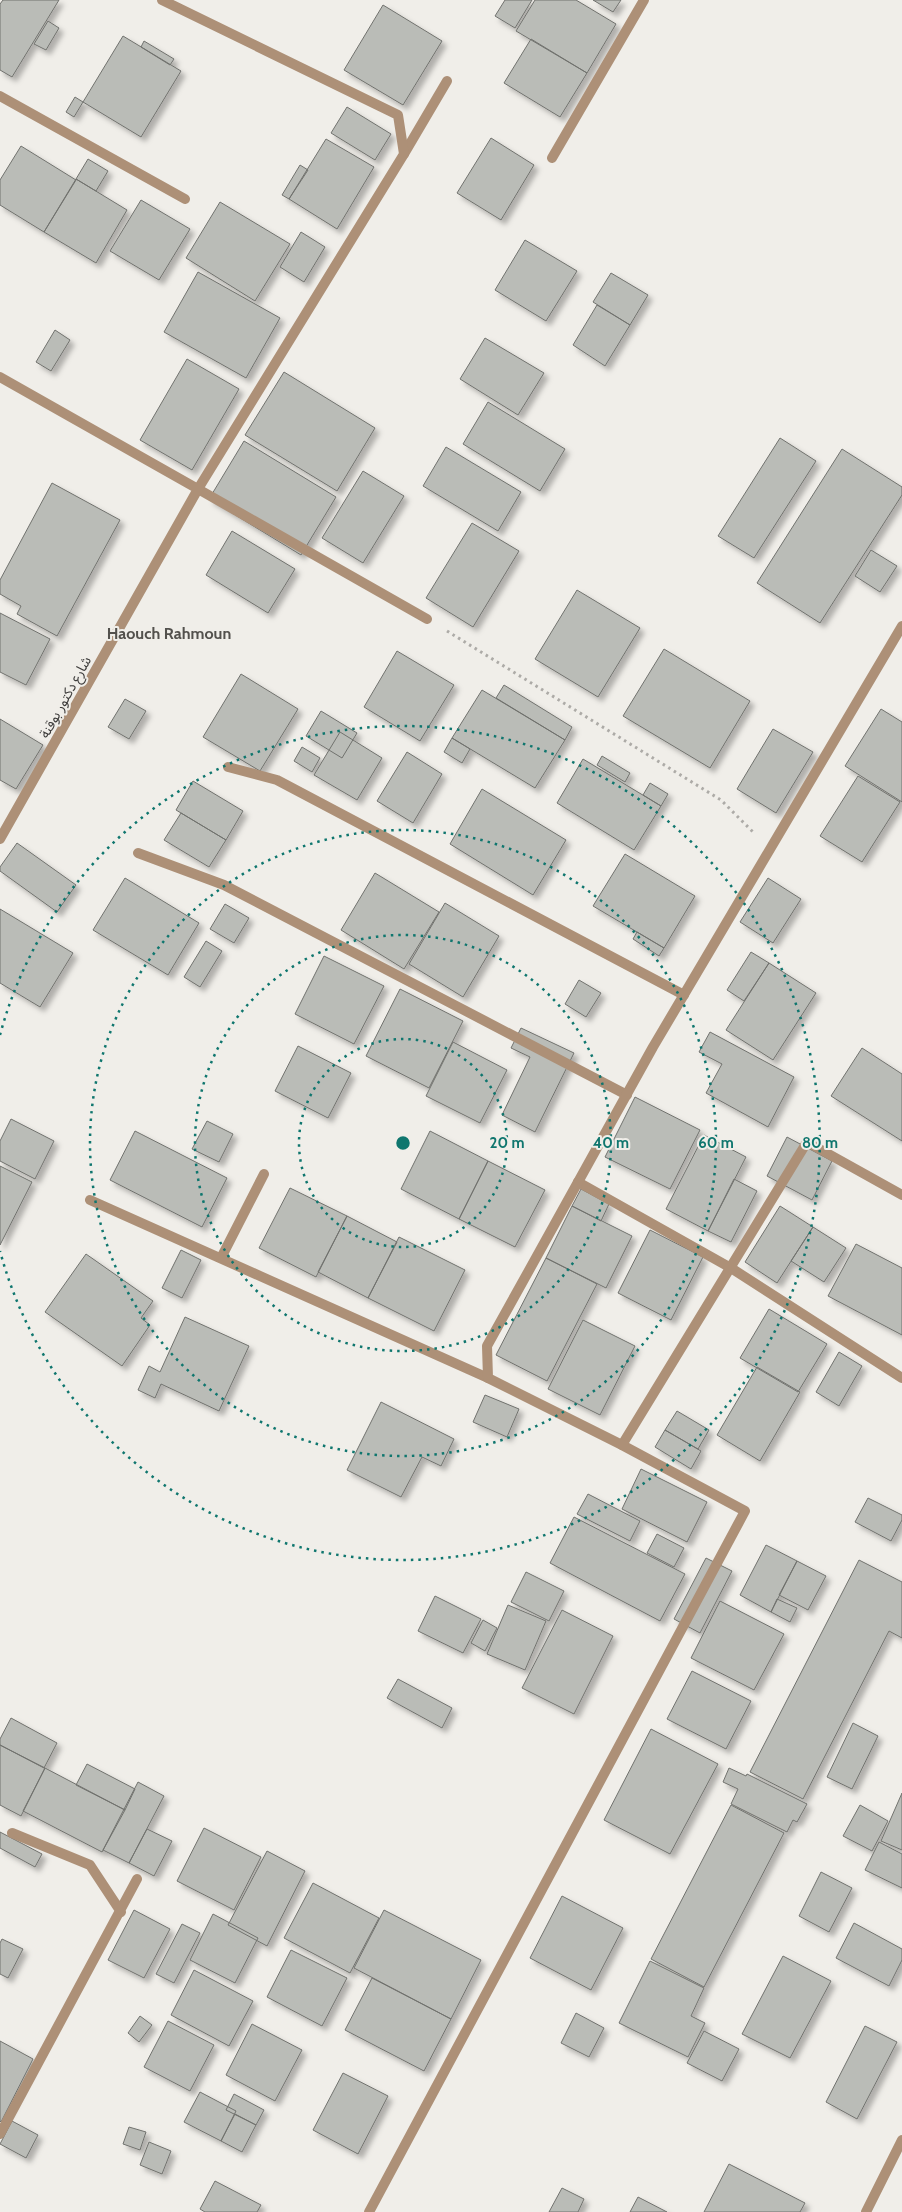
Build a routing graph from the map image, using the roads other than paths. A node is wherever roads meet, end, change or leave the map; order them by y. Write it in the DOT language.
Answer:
graph roads {
  1 [pos="162,0"];
  2 [pos="644,0"];
  3 [pos="447,81"];
  4 [pos="0,96"];
  5 [pos="404,154"];
  6 [pos="552,158"];
  7 [pos="185,200"];
  8 [pos="0,377"];
  9 [pos="198,489"];
  10 [pos="426,618"];
  11 [pos="902,626"];
  12 [pos="228,767"];
  13 [pos="0,839"];
  14 [pos="138,853"];
  15 [pos="684,995"];
  16 [pos="627,1095"];
  17 [pos="264,1174"];
  18 [pos="578,1182"];
  19 [pos="902,1195"];
  20 [pos="90,1200"];
  21 [pos="221,1258"];
  22 [pos="731,1268"];
  23 [pos="488,1378"];
  24 [pos="902,1378"];
  25 [pos="622,1445"];
  26 [pos="12,1833"];
  27 [pos="138,1879"];
  28 [pos="121,1912"];
  29 [pos="0,2134"];
  30 [pos="902,2140"];
  31 [pos="369,2212"];
  32 [pos="866,2212"];
  1 -- 5 [label="street"];
  2 -- 6 [label="street"];
  3 -- 5 [label="street, شارع دكتور بوقنة"];
  4 -- 7 [label="street"];
  5 -- 9 [label="street, شارع دكتور بوقنة"];
  8 -- 9 [label="street"];
  9 -- 10 [label="street"];
  9 -- 13 [label="street, شارع دكتور بوقنة"];
  11 -- 15 [label="street"];
  12 -- 15 [label="street"];
  14 -- 16 [label="street"];
  15 -- 16 [label="street"];
  16 -- 18 [label="street"];
  17 -- 21 [label="street"];
  18 -- 22 [label="street"];
  18 -- 23 [label="street"];
  19 -- 22 [label="street"];
  20 -- 21 [label="street"];
  21 -- 23 [label="street"];
  22 -- 24 [label="street"];
  22 -- 25 [label="street"];
  23 -- 25 [label="street"];
  25 -- 31 [label="street"];
  26 -- 28 [label="street"];
  27 -- 28 [label="street"];
  28 -- 29 [label="street"];
  30 -- 32 [label="street"];
}
